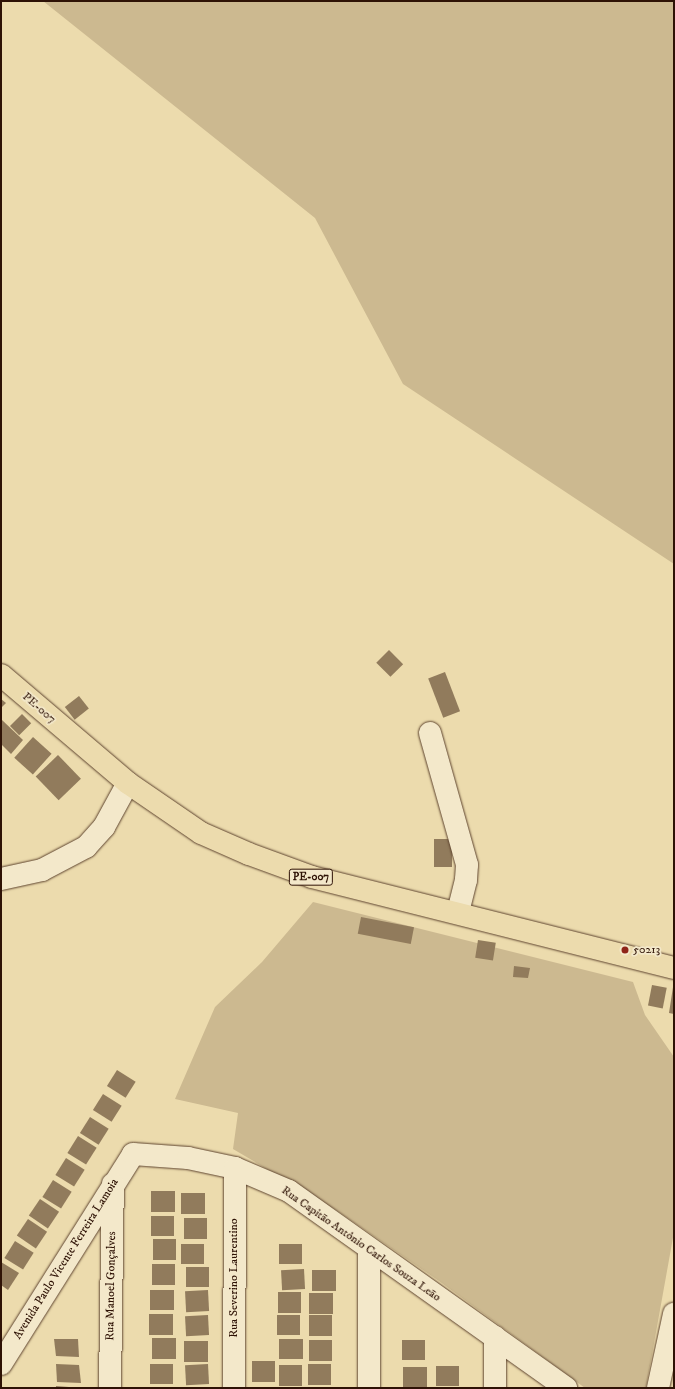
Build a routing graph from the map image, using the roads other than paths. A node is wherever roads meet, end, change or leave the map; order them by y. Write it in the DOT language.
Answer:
graph roads {
  1 [pos="1,675"];
  2 [pos="430,733"];
  3 [pos="128,783"];
  4 [pos="1,879"];
  5 [pos="458,912"];
  6 [pos="674,968"];
  7 [pos="133,1154"];
  8 [pos="235,1168"];
  9 [pos="113,1183"];
  10 [pos="369,1250"];
  11 [pos="674,1314"];
  12 [pos="495,1337"];
  13 [pos="1,1364"];
  14 [pos="110,1388"];
  15 [pos="234,1388"];
  16 [pos="369,1388"];
  17 [pos="495,1388"];
  18 [pos="566,1388"];
  19 [pos="658,1388"];
  1 -- 3 [label="main road, PE-007 / PE-007"];
  2 -- 5 [label="street"];
  3 -- 4 [label="street"];
  3 -- 5 [label="main road, PE-007 / PE-007"];
  5 -- 6 [label="main road, PE-007 / PE-007"];
  7 -- 8 [label="street, Rua Capitão Antônio Carlos Souza Leão"];
  7 -- 9 [label="street, Avenida Paulo Vicente Ferreira Lamoia"];
  8 -- 10 [label="street, Rua Capitão Antônio Carlos Souza Leão"];
  8 -- 15 [label="street, Rua Severino Laurentino"];
  9 -- 13 [label="street, Avenida Paulo Vicente Ferreira Lamoia"];
  9 -- 14 [label="street, Rua Manoel Gonçalves"];
  10 -- 12 [label="street, Rua Capitão Antônio Carlos Souza Leão"];
  10 -- 16 [label="street"];
  11 -- 19 [label="street"];
  12 -- 17 [label="street"];
  12 -- 18 [label="street, Rua Capitão Antônio Carlos Souza Leão"];
}
